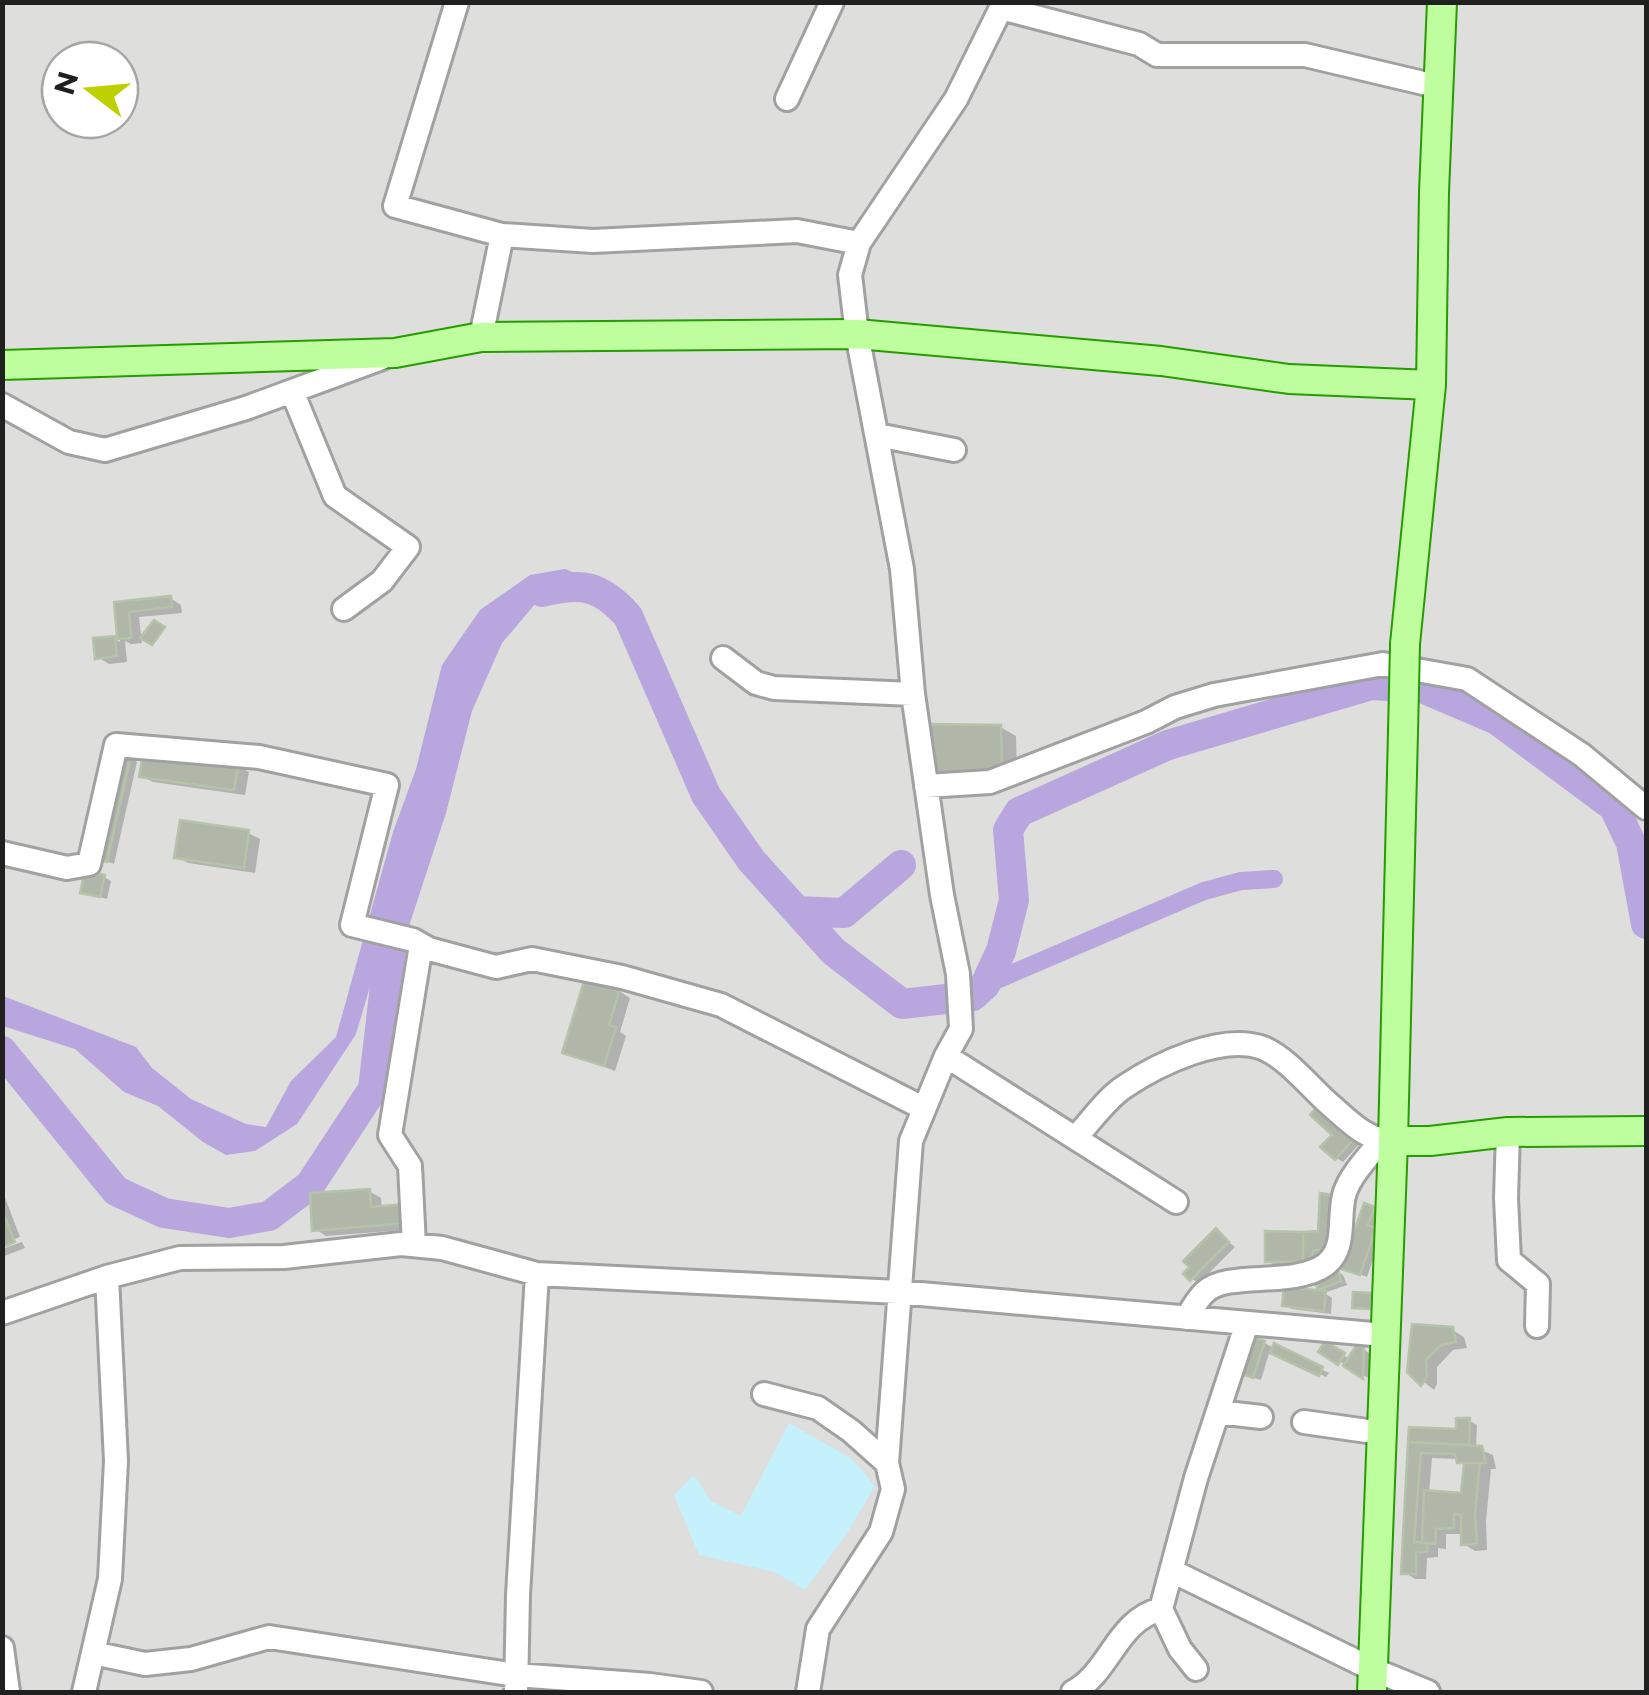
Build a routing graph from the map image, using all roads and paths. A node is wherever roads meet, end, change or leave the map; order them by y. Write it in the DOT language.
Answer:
graph roads {
  1 [pos="458,2"];
  2 [pos="832,2"];
  3 [pos="1442,2"];
  4 [pos="1002,5"];
  5 [pos="1440,87"];
  6 [pos="787,98"];
  7 [pos="502,235"];
  8 [pos="860,243"];
  9 [pos="858,334"];
  10 [pos="481,337"];
  11 [pos="394,353"];
  12 [pos="2,365"];
  13 [pos="1431,385"];
  14 [pos="292,391"];
  15 [pos="2,405"];
  16 [pos="876,435"];
  17 [pos="954,450"];
  18 [pos="344,610"];
  19 [pos="724,658"];
  20 [pos="913,694"];
  21 [pos="926,786"];
  22 [pos="1646,808"];
  23 [pos="2,852"];
  24 [pos="417,942"];
  25 [pos="946,1056"];
  26 [pos="923,1108"];
  27 [pos="1508,1132"];
  28 [pos="1646,1132"];
  29 [pos="1076,1138"];
  30 [pos="1387,1141"];
  31 [pos="1176,1202"];
  32 [pos="414,1245"];
  33 [pos="537,1274"];
  34 [pos="107,1276"];
  35 [pos="898,1292"];
  36 [pos="2,1313"];
  37 [pos="1186,1318"];
  38 [pos="1247,1323"];
  39 [pos="1536,1326"];
  40 [pos="1384,1334"];
  41 [pos="764,1394"];
  42 [pos="1218,1412"];
  43 [pos="1261,1417"];
  44 [pos="1304,1422"];
  45 [pos="1381,1433"];
  46 [pos="887,1462"];
  47 [pos="1172,1571"];
  48 [pos="1161,1609"];
  49 [pos="2,1648"];
  50 [pos="93,1653"];
  51 [pos="1196,1669"];
  52 [pos="1372,1681"];
  53 [pos="516,1684"];
  54 [pos="8,1692"];
  55 [pos="84,1692"];
  56 [pos="701,1692"];
  57 [pos="808,1692"];
  58 [pos="1073,1692"];
  59 [pos="1428,1692"];
  1 -- 7 [label="street"];
  2 -- 6 [label="street"];
  3 -- 5 [label="main road"];
  4 -- 5 [label="street"];
  4 -- 8 [label="street"];
  5 -- 13 [label="main road"];
  7 -- 8 [label="street"];
  7 -- 10 [label="street"];
  8 -- 9 [label="street"];
  9 -- 10 [label="main road"];
  9 -- 13 [label="main road"];
  9 -- 16 [label="street"];
  10 -- 11 [label="main road"];
  11 -- 12 [label="main road"];
  11 -- 14 [label="street"];
  13 -- 30 [label="main road, bridge"];
  14 -- 15 [label="street"];
  14 -- 18 [label="street"];
  16 -- 17 [label="street"];
  16 -- 20 [label="street"];
  19 -- 20 [label="street"];
  20 -- 21 [label="street"];
  21 -- 22 [label="street"];
  21 -- 25 [label="street"];
  23 -- 24 [label="street"];
  24 -- 26 [label="street"];
  24 -- 32 [label="street"];
  25 -- 26 [label="street"];
  25 -- 29 [label="street"];
  26 -- 35 [label="street"];
  27 -- 28 [label="main road"];
  27 -- 30 [label="main road"];
  27 -- 39 [label="street"];
  29 -- 30 [label="street"];
  29 -- 31 [label="street"];
  30 -- 37 [label="street"];
  30 -- 40 [label="main road"];
  32 -- 33 [label="street"];
  32 -- 34 [label="street"];
  33 -- 35 [label="street"];
  33 -- 53 [label="street"];
  34 -- 36 [label="street"];
  34 -- 50 [label="street"];
  35 -- 37 [label="street"];
  35 -- 46 [label="street"];
  37 -- 38 [label="street"];
  38 -- 40 [label="street"];
  38 -- 42 [label="street"];
  40 -- 45 [label="main road"];
  41 -- 46 [label="street"];
  42 -- 43 [label="street"];
  42 -- 47 [label="street"];
  44 -- 45 [label="street"];
  45 -- 52 [label="main road"];
  46 -- 57 [label="street"];
  47 -- 48 [label="street"];
  47 -- 52 [label="street"];
  48 -- 51 [label="street"];
  48 -- 58 [label="street"];
  49 -- 54 [label="street"];
  50 -- 53 [label="street"];
  50 -- 55 [label="street"];
  52 -- 59 [label="street"];
  53 -- 56 [label="street"];
}
